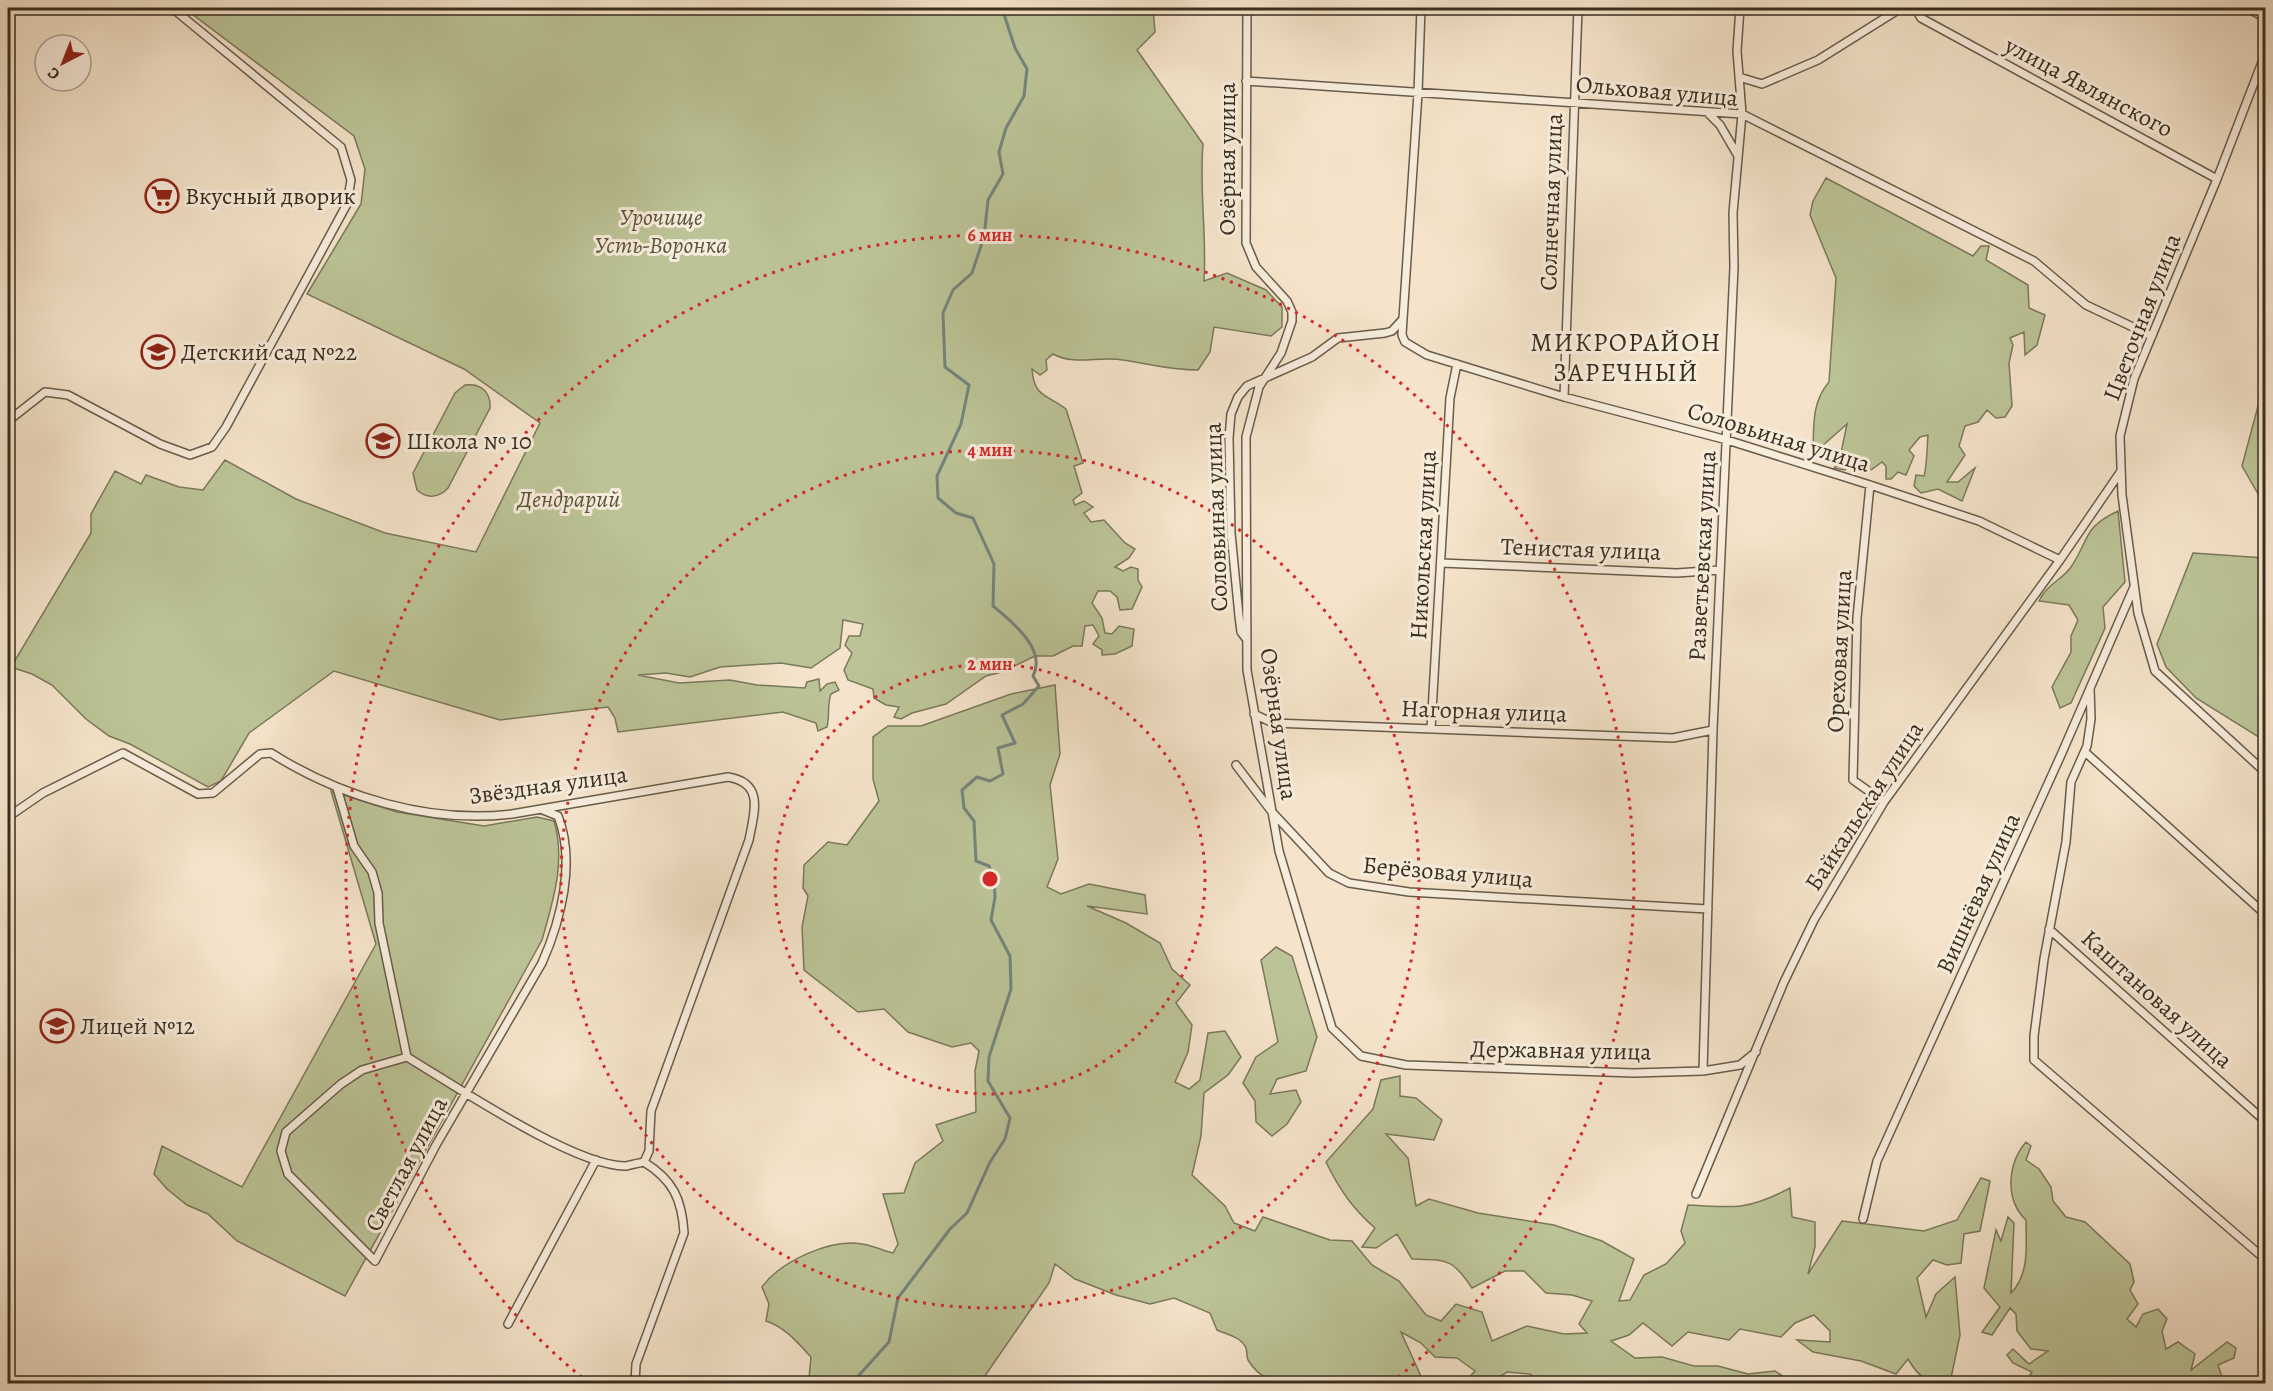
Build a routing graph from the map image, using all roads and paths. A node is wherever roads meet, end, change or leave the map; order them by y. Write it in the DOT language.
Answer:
graph roads {
  1 [pos="172,8"];
  2 [pos="1248,8"];
  3 [pos="1421,8"];
  4 [pos="1578,8"];
  5 [pos="1740,8"];
  6 [pos="1901,8"];
  7 [pos="1915,8"];
  8 [pos="2247,8"];
  9 [pos="2265,18"];
  10 [pos="2265,52"];
  11 [pos="1739,77"];
  12 [pos="1246,81"];
  13 [pos="1418,93"];
  14 [pos="1574,104"];
  15 [pos="1706,113"];
  16 [pos="1742,114"];
  17 [pos="1738,156"];
  18 [pos="2217,179"];
  19 [pos="1403,319"];
  20 [pos="2152,336"];
  21 [pos="1457,364"];
  22 [pos="1266,376"];
  23 [pos="1564,397"];
  24 [pos="8,421"];
  25 [pos="1727,440"];
  26 [pos="2121,471"];
  27 [pos="1870,485"];
  28 [pos="2060,560"];
  29 [pos="1441,563"];
  30 [pos="1720,570"];
  31 [pos="2135,585"];
  32 [pos="1247,640"];
  33 [pos="2090,684"];
  34 [pos="1254,714"];
  35 [pos="1431,729"];
  36 [pos="1713,730"];
  37 [pos="2085,752"];
  38 [pos="1236,765"];
  39 [pos="2265,773"];
  40 [pos="337,789"];
  41 [pos="1884,802"];
  42 [pos="541,809"];
  43 [pos="1272,812"];
  44 [pos="8,817"];
  45 [pos="1708,909"];
  46 [pos="2265,915"];
  47 [pos="2049,929"];
  48 [pos="1756,1052"];
  49 [pos="1360,1056"];
  50 [pos="407,1057"];
  51 [pos="1703,1071"];
  52 [pos="467,1092"];
  53 [pos="2265,1122"];
  54 [pos="596,1160"];
  55 [pos="644,1162"];
  56 [pos="1696,1194"];
  57 [pos="1863,1219"];
  58 [pos="2265,1260"];
  59 [pos="508,1324"];
  60 [pos="635,1383"];
  1 -- 24 [label="street"];
  2 -- 12 [label="street, Озёрная улица"];
  3 -- 13 [label="street"];
  4 -- 14 [label="street, Солнечная улица"];
  5 -- 11 [label="street, Разветьевская улица"];
  6 -- 11 [label="street"];
  7 -- 18 [label="street, улица Являнского"];
  8 -- 9 [label="street"];
  10 -- 18 [label="street, Цветочная улица"];
  11 -- 16 [label="street, Разветьевская улица"];
  12 -- 13 [label="street, Ольховая улица"];
  12 -- 22 [label="street, Озёрная улица"];
  13 -- 14 [label="street, Ольховая улица"];
  13 -- 19 [label="street"];
  14 -- 15 [label="street, Ольховая улица"];
  14 -- 23 [label="street, Солнечная улица"];
  15 -- 16 [label="street, Ольховая улица"];
  15 -- 17 [label="street"];
  16 -- 17 [label="street, Разветьевская улица"];
  16 -- 20 [label="street, Ольховая улица"];
  17 -- 25 [label="street, Разветьевская улица"];
  18 -- 20 [label="street, Цветочная улица"];
  19 -- 21 [label="street, Соловьиная улица"];
  19 -- 22 [label="street, Соловьиная улица"];
  20 -- 26 [label="street, Цветочная улица"];
  21 -- 23 [label="street, Соловьиная улица"];
  21 -- 29 [label="street, Никольская улица"];
  22 -- 32 [label="street, Озёрная улица"];
  22 -- 32 [label="street, Соловьиная улица"];
  23 -- 25 [label="street, Соловьиная улица"];
  25 -- 27 [label="street, Соловьиная улица"];
  25 -- 30 [label="street, Разветьевская улица"];
  26 -- 28 [label="street, Байкальская улица"];
  26 -- 31 [label="street, Цветочная улица"];
  27 -- 28 [label="street, Соловьиная улица"];
  27 -- 41 [label="street, Ореховая улица"];
  28 -- 41 [label="street, Байкальская улица"];
  29 -- 30 [label="street, Тенистая улица"];
  29 -- 35 [label="street, Никольская улица"];
  30 -- 36 [label="street, Разветьевская улица"];
  31 -- 33 [label="street, Вишнёвая улица"];
  31 -- 39 [label="street, Цветочная улица"];
  32 -- 34 [label="street, Озёрная улица"];
  33 -- 37 [label="street"];
  33 -- 57 [label="street, Вишнёвая улица"];
  34 -- 35 [label="street, Нагорная улица"];
  34 -- 43 [label="street, Озёрная улица"];
  35 -- 36 [label="street, Нагорная улица"];
  36 -- 45 [label="street, Разветьевская улица"];
  37 -- 46 [label="street"];
  37 -- 47 [label="street"];
  38 -- 43 [label="street, Берёзовая улица"];
  40 -- 42 [label="street, Звёздная улица"];
  40 -- 44 [label="street, Звёздная улица"];
  40 -- 50 [label="street"];
  41 -- 48 [label="street, Байкальская улица"];
  42 -- 52 [label="street, Светлая улица"];
  42 -- 55 [label="street, Звёздная улица"];
  43 -- 45 [label="street, Берёзовая улица"];
  43 -- 49 [label="street, Озёрная улица"];
  45 -- 51 [label="street, Разветьевская улица"];
  47 -- 53 [label="street, Каштановая улица"];
  47 -- 58 [label="street"];
  48 -- 51 [label="street, Державная улица"];
  48 -- 56 [label="street, Байкальская улица"];
  49 -- 51 [label="street, Державная улица"];
  50 -- 52 [label="street"];
  50 -- 52 [label="street, Светлая улица"];
  52 -- 54 [label="street"];
  54 -- 55 [label="street"];
  54 -- 59 [label="street"];
  55 -- 60 [label="street"];
}
